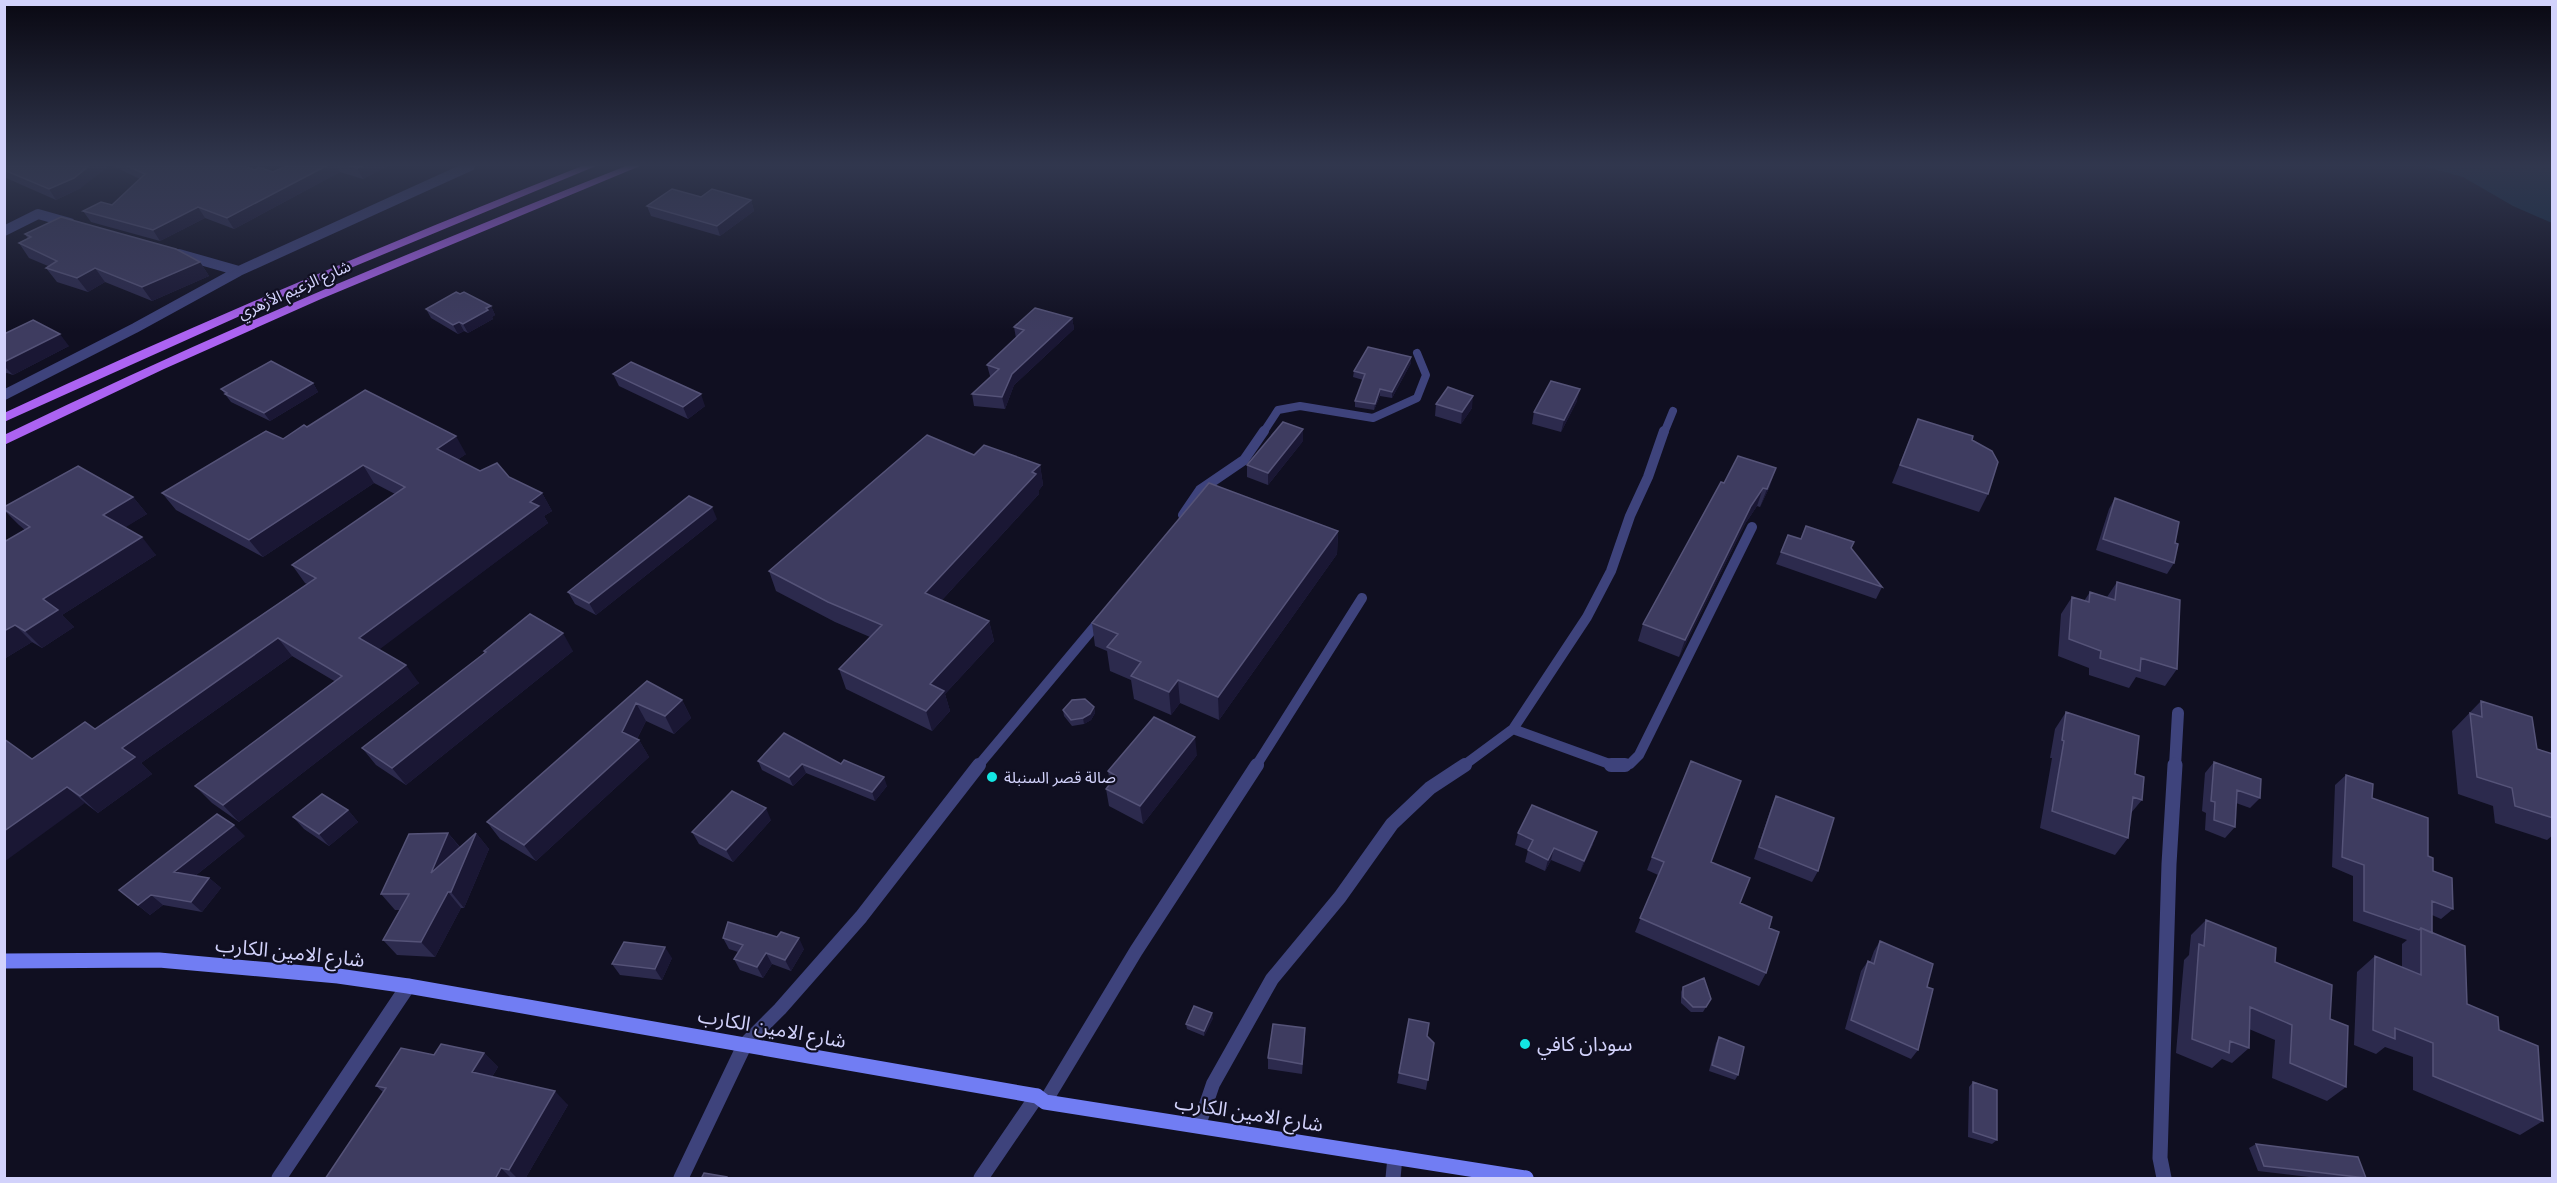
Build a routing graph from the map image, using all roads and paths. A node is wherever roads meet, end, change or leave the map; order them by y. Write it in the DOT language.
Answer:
graph roads {
  1 [pos="24,221"];
  2 [pos="62,221"];
  3 [pos="349,221"];
  4 [pos="450,221"];
  5 [pos="499,221"];
  6 [pos="82,227"];
  7 [pos="4,231"];
  8 [pos="172,252"];
  9 [pos="239,271"];
  10 [pos="1417,353"];
  11 [pos="4,395"];
  12 [pos="1673,411"];
  13 [pos="4,418"];
  14 [pos="4,441"];
  15 [pos="1174,528"];
  16 [pos="1752,528"];
  17 [pos="1362,598"];
  18 [pos="1107,611"];
  19 [pos="2178,713"];
  20 [pos="1512,729"];
  21 [pos="4,961"];
  22 [pos="408,986"];
  23 [pos="745,1044"];
  24 [pos="1041,1099"];
  25 [pos="1199,1125"];
  26 [pos="1395,1157"];
  27 [pos="279,1179"];
  28 [pos="681,1179"];
  29 [pos="981,1179"];
  30 [pos="1393,1179"];
  31 [pos="1526,1179"];
  32 [pos="2164,1179"];
  1 -- 7 [label="street"];
  2 -- 6 [label="street"];
  3 -- 9 [label="street"];
  4 -- 13 [label="main road, شارع الزعيم الأزهري"];
  5 -- 14 [label="main road, شارع الزعيم الأزهري"];
  8 -- 9 [label="street"];
  9 -- 11 [label="street"];
  10 -- 15 [label="lane"];
  12 -- 20 [label="lane"];
  16 -- 20 [label="lane"];
  17 -- 24 [label="lane"];
  18 -- 23 [label="lane"];
  19 -- 32 [label="street"];
  20 -- 25 [label="lane"];
  21 -- 22 [label="street, شارع الامين الكارب"];
  22 -- 23 [label="street, شارع الامين الكارب"];
  22 -- 27 [label="street"];
  23 -- 24 [label="street, شارع الامين الكارب"];
  23 -- 28 [label="street"];
  24 -- 25 [label="street, شارع الامين الكارب"];
  24 -- 29 [label="street"];
  25 -- 26 [label="street, شارع الامين الكارب"];
  26 -- 30 [label="street"];
  26 -- 31 [label="street, شارع الامين الكارب"];
}
